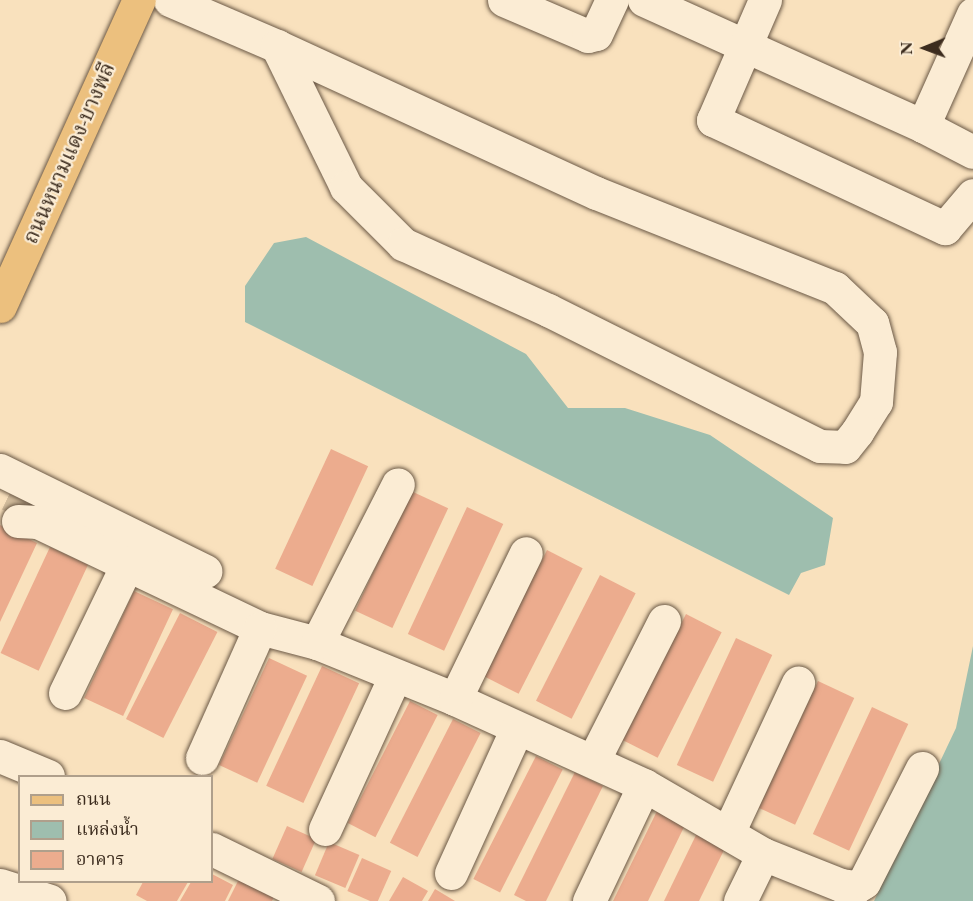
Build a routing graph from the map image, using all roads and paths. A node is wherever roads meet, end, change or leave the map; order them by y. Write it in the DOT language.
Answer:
graph roads {
  1 [pos="139,0"];
  2 [pos="170,0"];
  3 [pos="504,0"];
  4 [pos="612,0"];
  5 [pos="644,0"];
  6 [pos="765,0"];
  7 [pos="973,14"];
  8 [pos="745,44"];
  9 [pos="278,46"];
  10 [pos="923,126"];
  11 [pos="973,152"];
  12 [pos="973,195"];
  13 [pos="1,301"];
  14 [pos="398,484"];
  15 [pos="11,503"];
  16 [pos="526,553"];
  17 [pos="126,567"];
  18 [pos="205,571"];
  19 [pos="664,621"];
  20 [pos="260,628"];
  21 [pos="317,643"];
  22 [pos="395,676"];
  23 [pos="798,683"];
  24 [pos="65,693"];
  25 [pos="455,699"];
  26 [pos="517,728"];
  27 [pos="0,756"];
  28 [pos="201,758"];
  29 [pos="593,761"];
  30 [pos="922,768"];
  31 [pos="43,775"];
  32 [pos="644,785"];
  33 [pos="325,829"];
  34 [pos="728,833"];
  35 [pos="213,849"];
  36 [pos="763,854"];
  37 [pos="451,873"];
  38 [pos="0,885"];
  39 [pos="50,901"];
  40 [pos="318,901"];
  41 [pos="589,901"];
  42 [pos="740,901"];
  1 -- 13 [label="main road, ถนนหนามแดง-บางพลี"];
  2 -- 9 [label="street"];
  3 -- 4 [label="street"];
  5 -- 8 [label="street"];
  6 -- 8 [label="street"];
  7 -- 10 [label="street"];
  8 -- 10 [label="street"];
  8 -- 12 [label="street"];
  9 -- 9 [label="street"];
  10 -- 11 [label="street"];
  14 -- 21 [label="street"];
  15 -- 17 [label="street"];
  15 -- 18 [label="street"];
  16 -- 25 [label="street"];
  17 -- 20 [label="street"];
  17 -- 24 [label="street"];
  19 -- 29 [label="street"];
  20 -- 21 [label="street"];
  20 -- 28 [label="street"];
  21 -- 22 [label="street"];
  22 -- 25 [label="street"];
  22 -- 33 [label="street"];
  23 -- 34 [label="street"];
  25 -- 26 [label="street"];
  26 -- 29 [label="street"];
  26 -- 37 [label="street"];
  27 -- 31 [label="street"];
  29 -- 32 [label="street"];
  30 -- 36 [label="street"];
  32 -- 34 [label="street"];
  32 -- 41 [label="street"];
  34 -- 36 [label="street"];
  35 -- 40 [label="street"];
  36 -- 42 [label="street"];
  38 -- 39 [label="street"];
}
